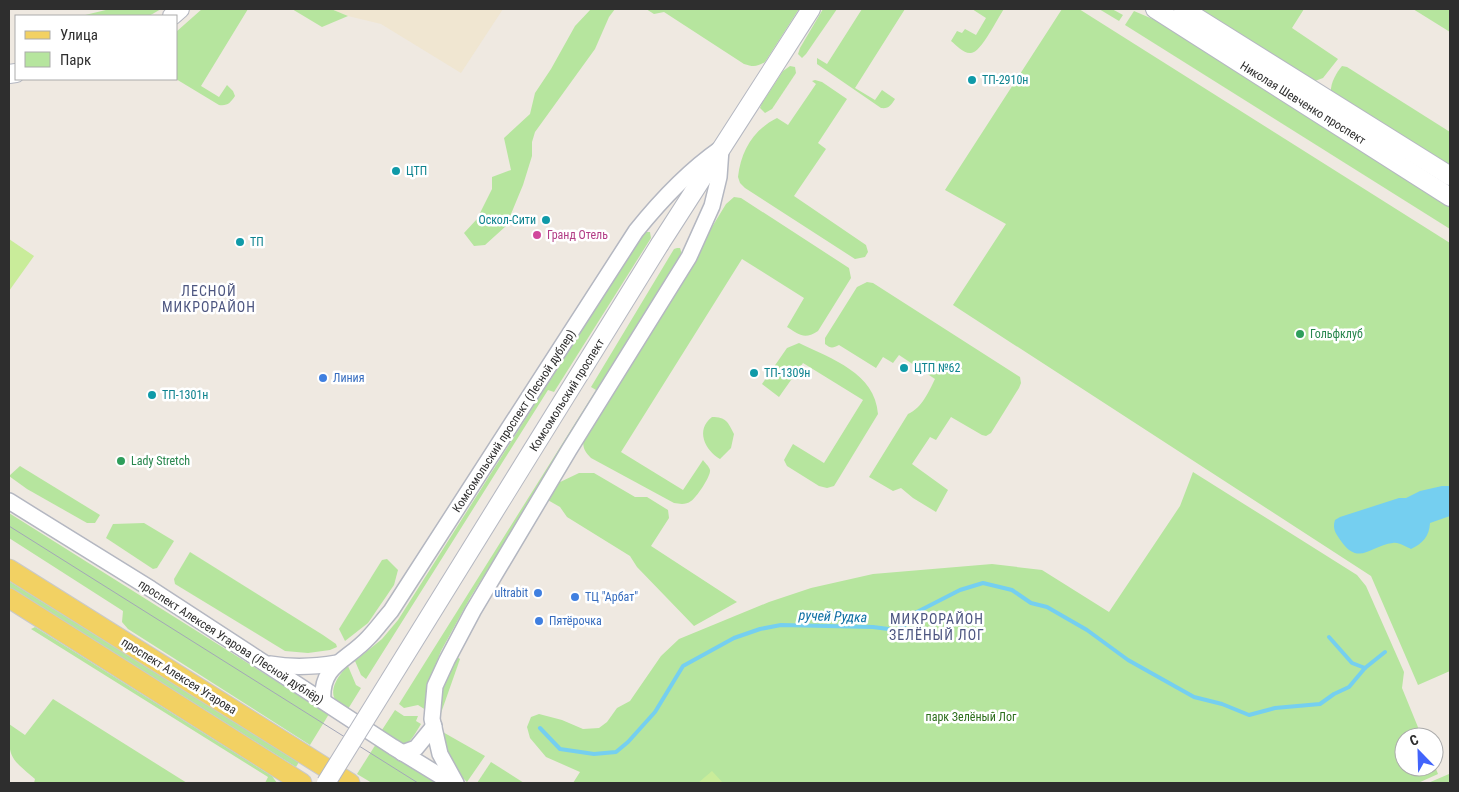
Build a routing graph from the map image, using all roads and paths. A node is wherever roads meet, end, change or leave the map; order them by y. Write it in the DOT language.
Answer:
graph roads {
  1 [pos="811,9"];
  2 [pos="1155,9"];
  3 [pos="1182,9"];
  4 [pos="721,149"];
  5 [pos="1450,176"];
  6 [pos="1450,196"];
  7 [pos="9,501"];
  8 [pos="9,569"];
  9 [pos="9,598"];
  10 [pos="338,663"];
  11 [pos="266,664"];
  12 [pos="323,701"];
  13 [pos="434,726"];
  14 [pos="402,753"];
  15 [pos="286,777"];
  16 [pos="302,783"];
  17 [pos="326,783"];
  18 [pos="350,783"];
  19 [pos="452,783"];
  20 [pos="456,783"];
  1 -- 4 [label="main road, Комсомольский проспект"];
  2 -- 6 [label="main road, Николая Шевченко проспект"];
  3 -- 5 [label="main road, Николая Шевченко проспект"];
  4 -- 10 [label="street, Комсомольский проспект (Лесной дублер)"];
  4 -- 13 [label="street"];
  4 -- 17 [label="main road, Комсомольский проспект, bridge"];
  7 -- 11 [label="street, проспект Алексея Угарова (Лесной дублёр)"];
  8 -- 18 [label="main road, проспект Алексея Угарова"];
  9 -- 15 [label="main road, проспект Алексея Угарова"];
  10 -- 11 [label="street"];
  10 -- 12 [label="street, Комсомольский проспект (Лесной дублер)"];
  11 -- 12 [label="street, проспект Алексея Угарова (Лесной дублёр)"];
  12 -- 14 [label="street, проспект Алексея Угарова (Лесной дублёр)"];
  13 -- 14 [label="street"];
  13 -- 20 [label="street"];
  14 -- 19 [label="street, проспект Алексея Угарова (Лесной дублёр)"];
  15 -- 16 [label="main road, проспект Алексея Угарова"];
}
